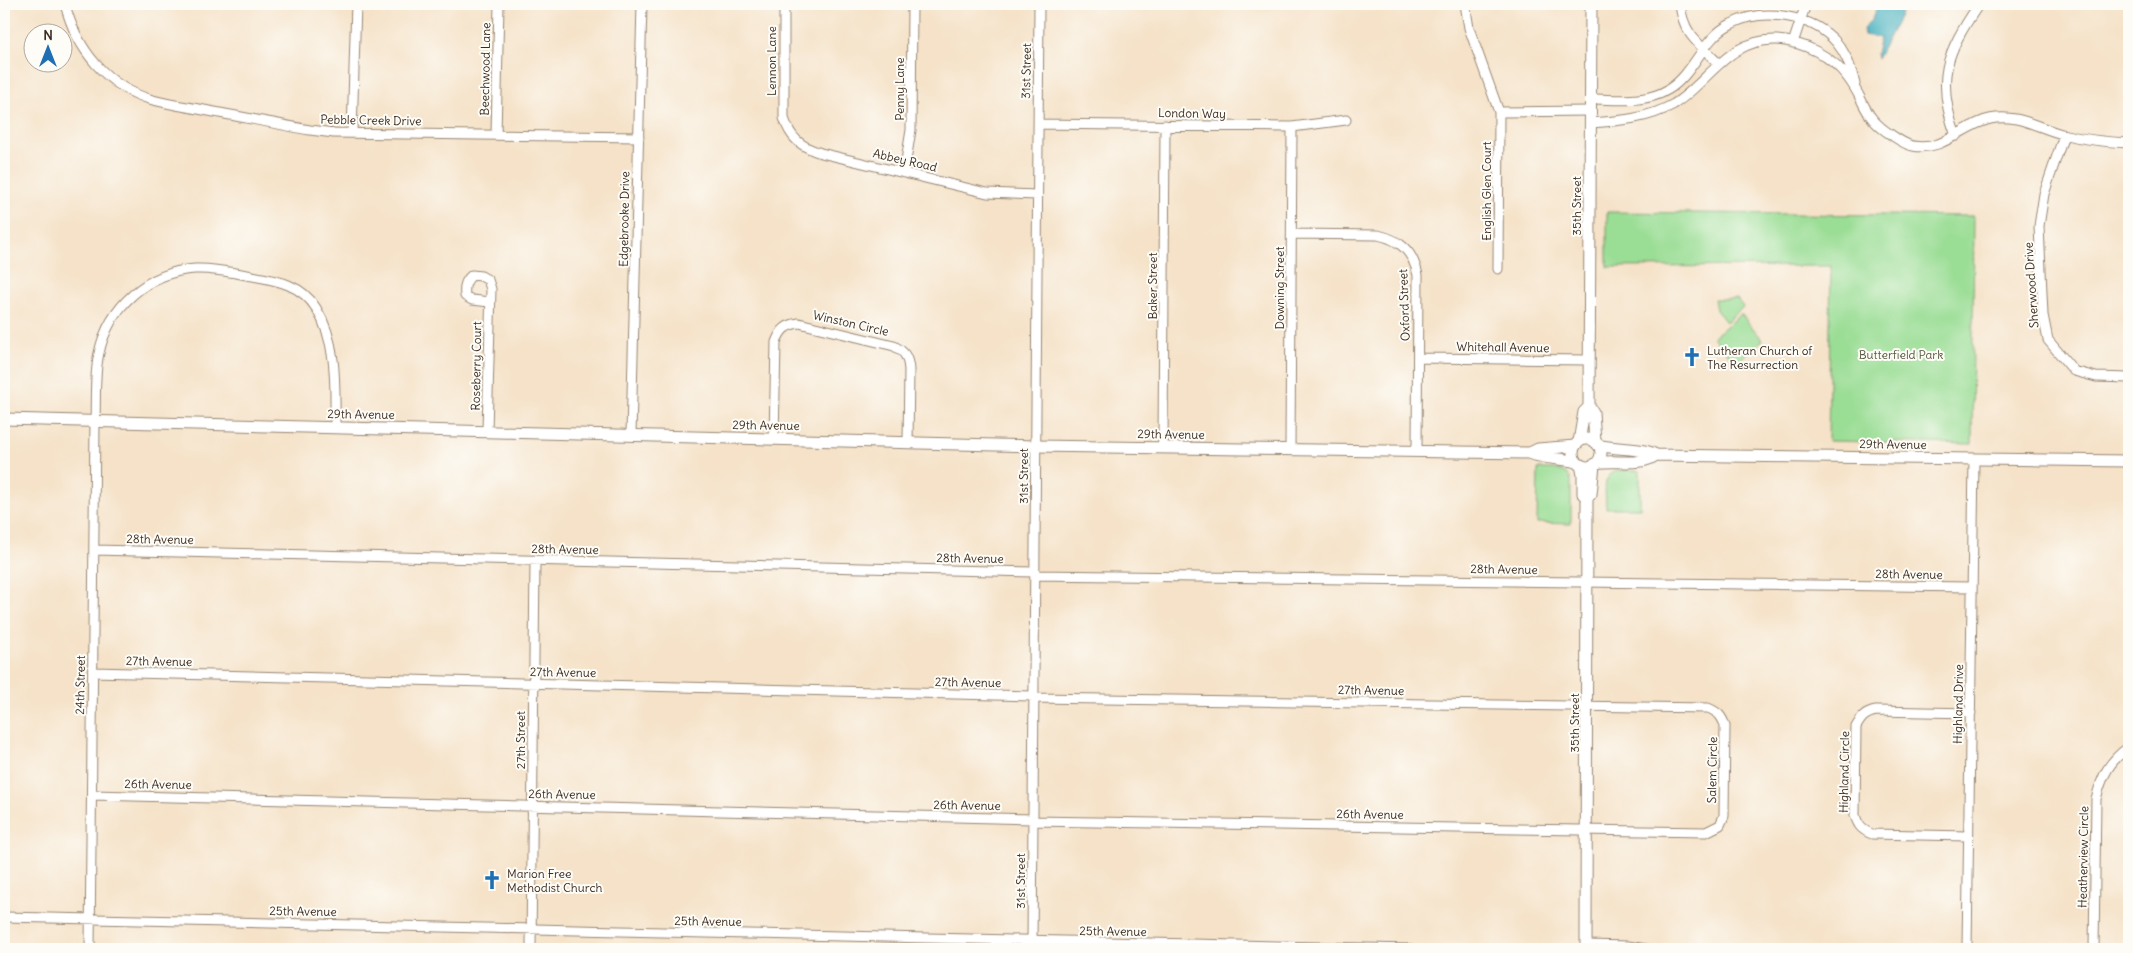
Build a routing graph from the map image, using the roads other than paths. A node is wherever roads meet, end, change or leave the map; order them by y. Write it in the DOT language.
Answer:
graph roads {
  1 [pos="65,4"];
  2 [pos="356,4"];
  3 [pos="499,4"];
  4 [pos="642,4"];
  5 [pos="784,4"];
  6 [pos="912,4"];
  7 [pos="1039,4"];
  8 [pos="1465,4"];
  9 [pos="1592,4"];
  10 [pos="1680,4"];
  11 [pos="1806,4"];
  12 [pos="1979,4"];
  13 [pos="1801,20"];
  14 [pos="1793,43"];
  15 [pos="1703,48"];
  16 [pos="1718,63"];
  17 [pos="1859,98"];
  18 [pos="1591,105"];
  19 [pos="1499,112"];
  20 [pos="784,118"];
  21 [pos="1346,120"];
  22 [pos="1590,123"];
  23 [pos="1038,124"];
  24 [pos="1165,125"];
  25 [pos="1292,127"];
  26 [pos="352,133"];
  27 [pos="496,135"];
  28 [pos="2064,135"];
  29 [pos="1956,136"];
  30 [pos="639,137"];
  31 [pos="2129,143"];
  32 [pos="904,173"];
  33 [pos="1037,195"];
  34 [pos="1292,234"];
  35 [pos="1498,269"];
  36 [pos="490,302"];
  37 [pos="1418,358"];
  38 [pos="1589,360"];
  39 [pos="2129,378"];
  40 [pos="1589,407"];
  41 [pos="4,419"];
  42 [pos="95,421"];
  43 [pos="335,427"];
  44 [pos="487,430"];
  45 [pos="631,435"];
  46 [pos="774,439"];
  47 [pos="908,442"];
  48 [pos="1597,443"];
  49 [pos="1577,444"];
  50 [pos="1035,446"];
  51 [pos="1163,448"];
  52 [pos="1290,449"];
  53 [pos="1417,451"];
  54 [pos="1528,453"];
  55 [pos="1656,455"];
  56 [pos="1974,459"];
  57 [pos="2129,461"];
  58 [pos="1579,464"];
  59 [pos="1595,464"];
  60 [pos="1587,497"];
  61 [pos="94,550"];
  62 [pos="535,561"];
  63 [pos="1035,574"];
  64 [pos="1588,583"];
  65 [pos="1972,587"];
  66 [pos="93,672"];
  67 [pos="533,683"];
  68 [pos="1034,697"];
  69 [pos="1588,706"];
  70 [pos="1970,713"];
  71 [pos="2129,747"];
  72 [pos="92,795"];
  73 [pos="533,806"];
  74 [pos="1033,820"];
  75 [pos="1587,830"];
  76 [pos="1968,836"];
  77 [pos="4,916"];
  78 [pos="90,918"];
  79 [pos="530,929"];
  80 [pos="1032,945"];
  81 [pos="1586,947"];
  82 [pos="90,949"];
  83 [pos="530,949"];
  84 [pos="1412,949"];
  85 [pos="1646,949"];
  86 [pos="1967,949"];
  87 [pos="2094,949"];
  1 -- 26 [label="street, Pebble Creek Drive"];
  2 -- 26 [label="street"];
  3 -- 27 [label="street, Beechwood Lane"];
  4 -- 30 [label="street, Edgebrooke Drive"];
  5 -- 20 [label="street, Lennon Lane"];
  6 -- 32 [label="street, Penny Lane"];
  7 -- 23 [label="street, 31st Street"];
  8 -- 19 [label="street, English Glen Court"];
  9 -- 18 [label="street, 35th Street"];
  10 -- 15 [label="street"];
  11 -- 13 [label="street"];
  12 -- 29 [label="street"];
  13 -- 14 [label="street"];
  13 -- 15 [label="street"];
  13 -- 17 [label="street"];
  14 -- 16 [label="street"];
  14 -- 17 [label="street"];
  15 -- 16 [label="street"];
  15 -- 18 [label="street"];
  16 -- 22 [label="street"];
  17 -- 29 [label="street"];
  18 -- 19 [label="street"];
  18 -- 22 [label="street, 35th Street"];
  19 -- 35 [label="street, English Glen Court"];
  20 -- 32 [label="street, Abbey Road"];
  21 -- 25 [label="street, London Way"];
  22 -- 38 [label="street, 35th Street"];
  23 -- 24 [label="street, London Way"];
  23 -- 33 [label="street, 31st Street"];
  24 -- 25 [label="street, London Way"];
  24 -- 51 [label="street, Baker Street"];
  25 -- 34 [label="street, Downing Street"];
  26 -- 27 [label="street, Pebble Creek Drive"];
  27 -- 30 [label="street, Pebble Creek Drive"];
  28 -- 29 [label="street"];
  28 -- 31 [label="street"];
  28 -- 39 [label="street, Sherwood Drive"];
  30 -- 45 [label="street, Edgebrooke Drive"];
  32 -- 33 [label="street, Abbey Road"];
  33 -- 50 [label="street, 31st Street"];
  34 -- 37 [label="street, Oxford Street"];
  34 -- 52 [label="street, Downing Street"];
  36 -- 44 [label="street, Roseberry Court"];
  37 -- 38 [label="street, Whitehall Avenue"];
  37 -- 53 [label="street, Oxford Street"];
  38 -- 40 [label="street, 35th Street"];
  40 -- 48 [label="street, 35th Street"];
  40 -- 49 [label="street, 35th Street"];
  41 -- 42 [label="street, 29th Avenue"];
  42 -- 43 [label="street, 29th Avenue"];
  42 -- 43 [label="street, 24th Street"];
  42 -- 61 [label="street, 24th Street"];
  43 -- 44 [label="street, 29th Avenue"];
  44 -- 45 [label="street, 29th Avenue"];
  45 -- 46 [label="street, 29th Avenue"];
  46 -- 47 [label="street, 29th Avenue"];
  46 -- 47 [label="street, Winston Circle"];
  47 -- 50 [label="street, 29th Avenue"];
  48 -- 49 [label="street"];
  48 -- 55 [label="street, 29th Avenue"];
  48 -- 59 [label="street"];
  49 -- 54 [label="street, 29th Avenue"];
  49 -- 58 [label="street"];
  50 -- 51 [label="street, 29th Avenue"];
  50 -- 63 [label="street, 31st Street"];
  51 -- 52 [label="street, 29th Avenue"];
  52 -- 53 [label="street, 29th Avenue"];
  53 -- 54 [label="street, 29th Avenue"];
  54 -- 58 [label="street, 29th Avenue"];
  55 -- 56 [label="street, 29th Avenue"];
  55 -- 59 [label="street, 29th Avenue"];
  56 -- 57 [label="street, 29th Avenue"];
  56 -- 65 [label="street, Highland Drive"];
  58 -- 59 [label="street"];
  58 -- 60 [label="street, 35th Street"];
  59 -- 60 [label="street, 35th Street"];
  60 -- 64 [label="street, 35th Street"];
  61 -- 62 [label="street, 28th Avenue"];
  61 -- 66 [label="street, 24th Street"];
  62 -- 63 [label="street, 28th Avenue"];
  62 -- 67 [label="street, 27th Street"];
  63 -- 64 [label="street, 28th Avenue"];
  63 -- 68 [label="street, 31st Street"];
  64 -- 65 [label="street, 28th Avenue"];
  64 -- 69 [label="street, 35th Street"];
  65 -- 70 [label="street, Highland Drive"];
  66 -- 67 [label="street, 27th Avenue"];
  66 -- 72 [label="street, 24th Street"];
  67 -- 68 [label="street, 27th Avenue"];
  67 -- 73 [label="street, 27th Street"];
  68 -- 69 [label="street, 27th Avenue"];
  68 -- 74 [label="street, 31st Street"];
  69 -- 75 [label="street, 35th Street"];
  69 -- 75 [label="street, Salem Circle"];
  70 -- 76 [label="street, Highland Drive"];
  70 -- 76 [label="street, Highland Circle"];
  71 -- 87 [label="street, Heatherview Circle"];
  72 -- 73 [label="street, 26th Avenue"];
  72 -- 78 [label="street, 24th Street"];
  73 -- 74 [label="street, 26th Avenue"];
  73 -- 79 [label="street, 27th Street"];
  74 -- 75 [label="street, 26th Avenue"];
  74 -- 80 [label="street, 31st Street"];
  75 -- 81 [label="street, 35th Street"];
  76 -- 86 [label="street, Highland Drive"];
  77 -- 78 [label="street, 25th Avenue"];
  78 -- 79 [label="street, 25th Avenue"];
  78 -- 82 [label="street, 24th Street"];
  79 -- 80 [label="street, 25th Avenue"];
  79 -- 83 [label="street, 27th Street"];
  80 -- 84 [label="street, 25th Avenue"];
  81 -- 85 [label="street"];
}
